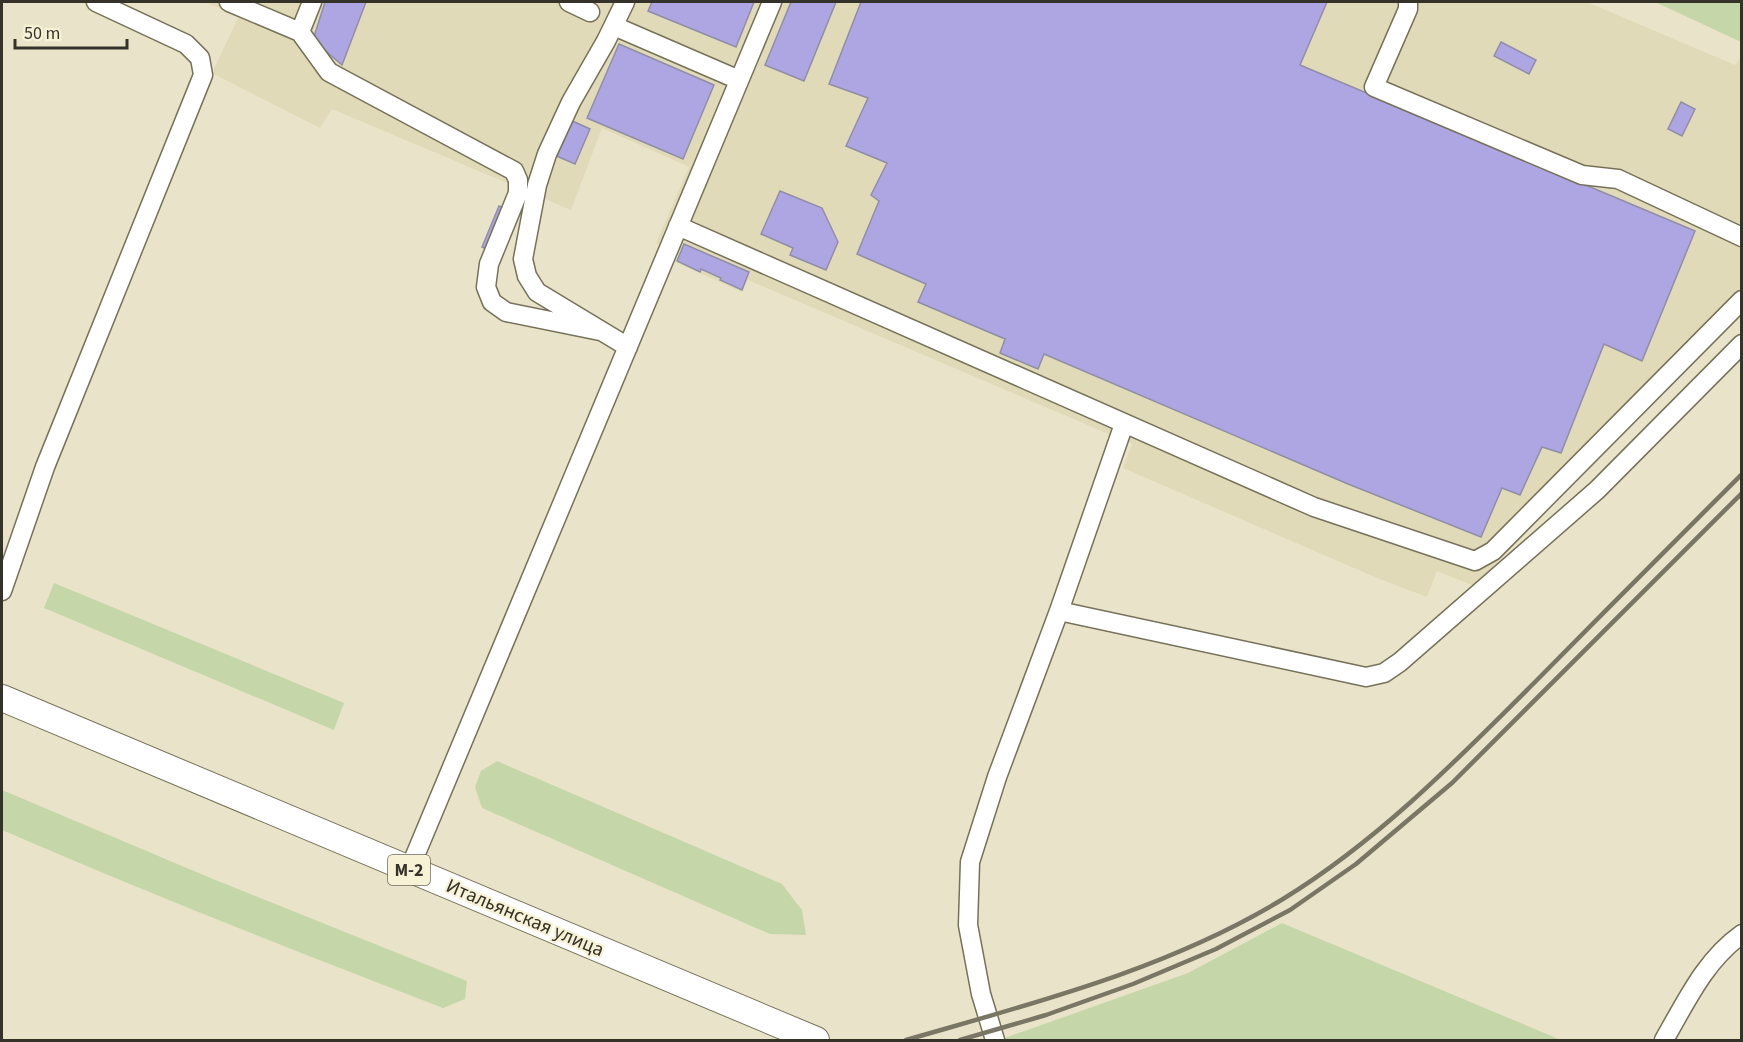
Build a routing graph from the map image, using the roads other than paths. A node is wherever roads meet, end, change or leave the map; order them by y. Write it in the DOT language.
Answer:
graph roads {
  1 [pos="96,2"];
  2 [pos="229,2"];
  3 [pos="312,2"];
  4 [pos="569,2"];
  5 [pos="625,2"];
  6 [pos="772,2"];
  7 [pos="1408,2"];
  8 [pos="590,12"];
  9 [pos="614,26"];
  10 [pos="300,32"];
  11 [pos="739,80"];
  12 [pos="678,226"];
  13 [pos="1742,237"];
  14 [pos="1742,300"];
  15 [pos="600,331"];
  16 [pos="1742,344"];
  17 [pos="628,347"];
  18 [pos="1124,424"];
  19 [pos="2,591"];
  20 [pos="1059,611"];
  21 [pos="2,698"];
  22 [pos="409,870"];
  23 [pos="1742,934"];
  24 [pos="816,1041"];
  25 [pos="995,1041"];
  26 [pos="1664,1041"];
  1 -- 19 [label="street"];
  2 -- 10 [label="street"];
  3 -- 10 [label="street"];
  4 -- 8 [label="street"];
  5 -- 9 [label="street"];
  6 -- 11 [label="street"];
  7 -- 13 [label="street"];
  9 -- 11 [label="street"];
  9 -- 15 [label="street"];
  10 -- 15 [label="street"];
  11 -- 12 [label="street"];
  12 -- 17 [label="street"];
  12 -- 18 [label="street"];
  14 -- 18 [label="street"];
  15 -- 17 [label="street"];
  16 -- 20 [label="street"];
  17 -- 22 [label="street"];
  18 -- 20 [label="street"];
  20 -- 25 [label="street"];
  21 -- 22 [label="highway, Итальянская улица / М-2"];
  22 -- 24 [label="highway, Итальянская улица / М-2"];
  23 -- 26 [label="street"];
}
